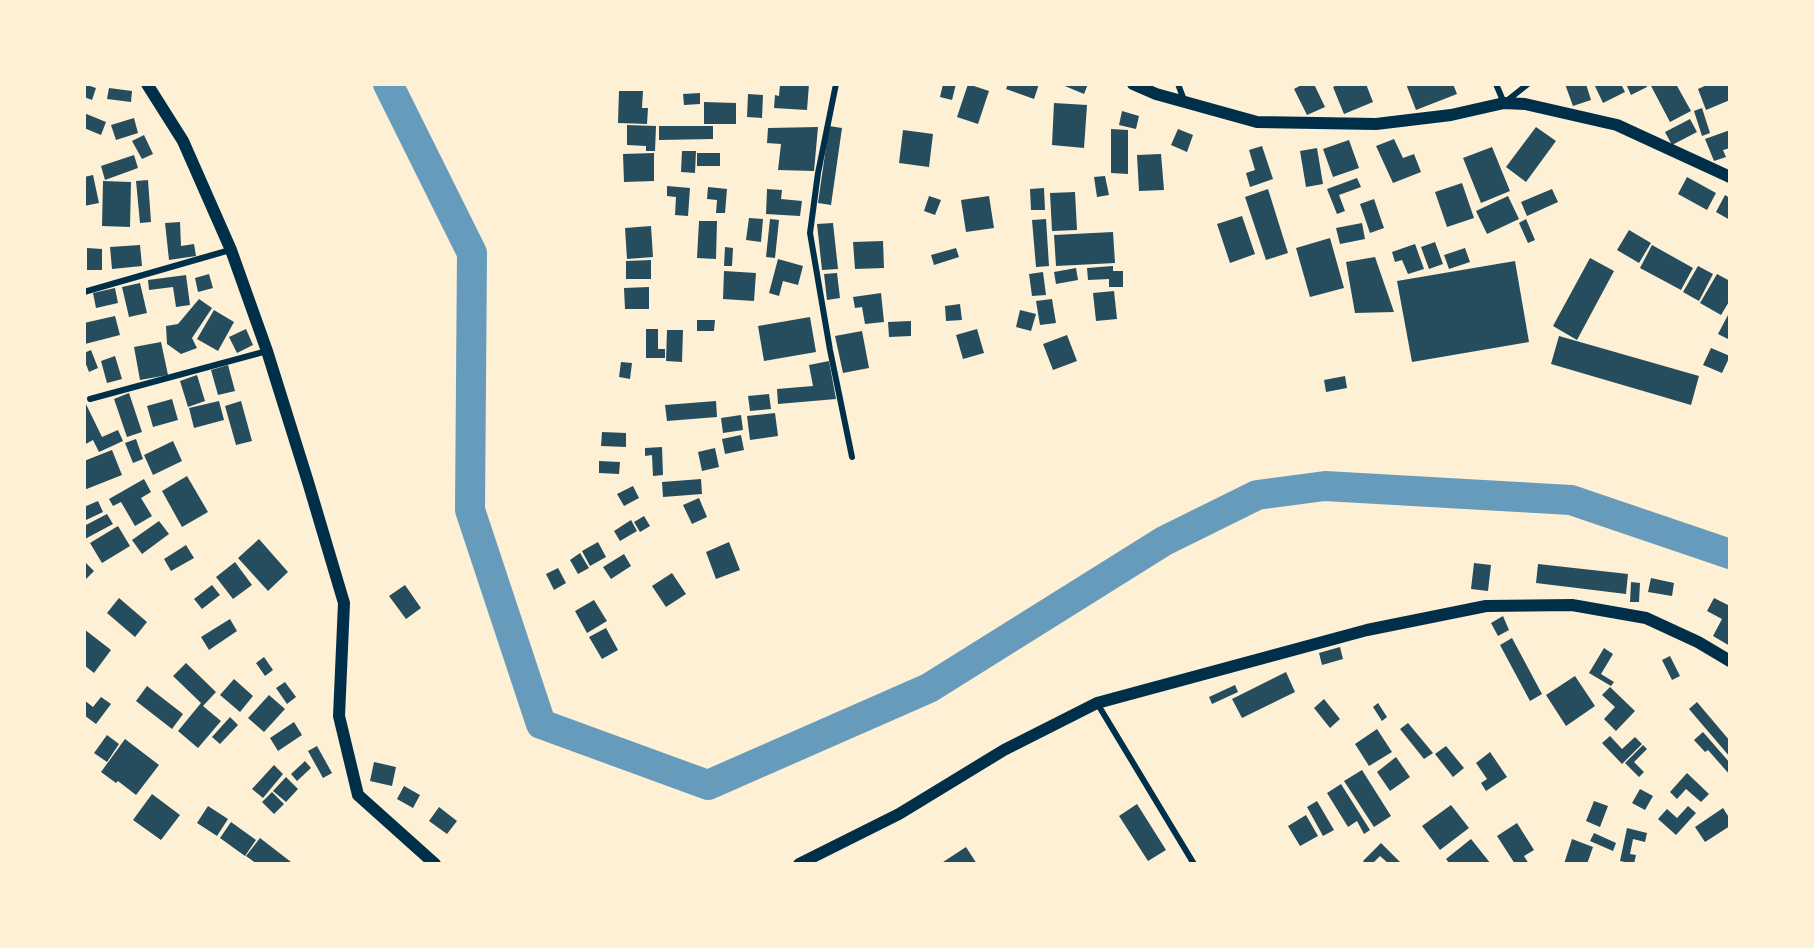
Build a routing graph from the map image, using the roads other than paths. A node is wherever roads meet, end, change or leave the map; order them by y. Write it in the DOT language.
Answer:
graph roads {
  1 [pos="147,84"];
  2 [pos="836,84"];
  3 [pos="1133,84"];
  4 [pos="1178,84"];
  5 [pos="1497,84"];
  6 [pos="1528,84"];
  7 [pos="1185,103"];
  8 [pos="1504,103"];
  9 [pos="1730,177"];
  10 [pos="231,250"];
  11 [pos="84,292"];
  12 [pos="267,351"];
  13 [pos="90,399"];
  14 [pos="852,457"];
  15 [pos="1730,661"];
  16 [pos="1097,703"];
  17 [pos="435,864"];
  18 [pos="799,864"];
  19 [pos="1194,864"];
  1 -- 10 [label="main road"];
  2 -- 14 [label="street"];
  3 -- 7 [label="main road"];
  4 -- 7 [label="street"];
  5 -- 8 [label="street"];
  6 -- 8 [label="street"];
  7 -- 8 [label="main road"];
  8 -- 9 [label="main road"];
  10 -- 11 [label="street"];
  10 -- 12 [label="main road"];
  12 -- 13 [label="street"];
  12 -- 17 [label="main road"];
  15 -- 16 [label="main road"];
  16 -- 18 [label="main road"];
  16 -- 19 [label="street"];
}
